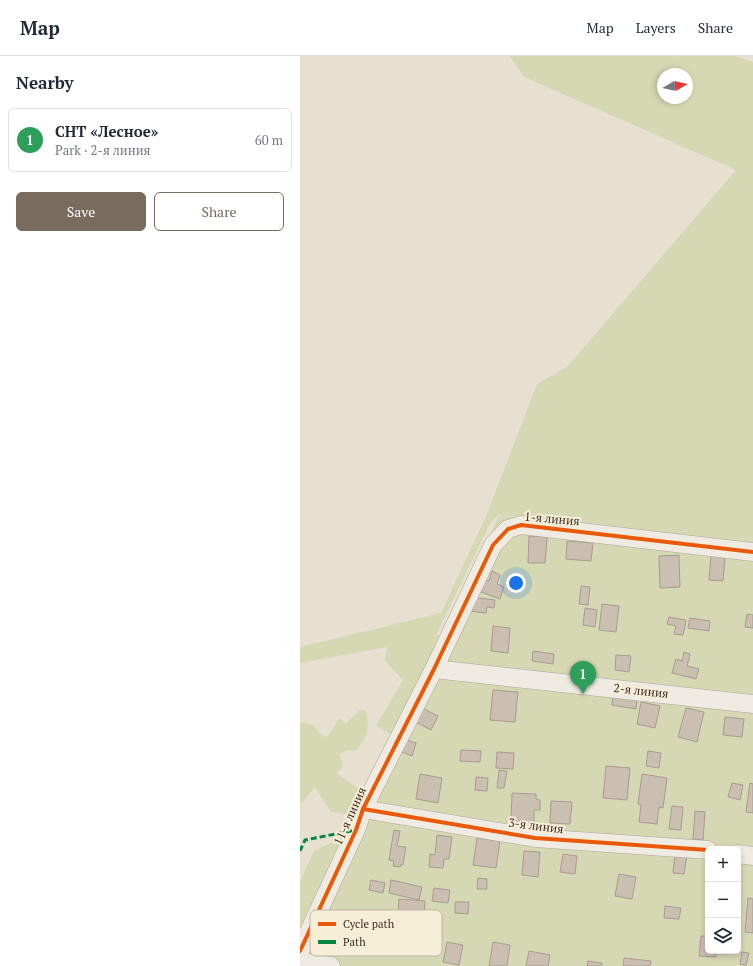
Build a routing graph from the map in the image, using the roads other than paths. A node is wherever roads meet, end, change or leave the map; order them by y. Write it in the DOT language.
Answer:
graph roads {
  1 [pos="753,552"];
  2 [pos="434,669"];
  3 [pos="753,704"];
  4 [pos="362,809"];
  5 [pos="705,850"];
  6 [pos="741,854"];
  7 [pos="753,856"];
  8 [pos="319,910"];
  9 [pos="310,929"];
  10 [pos="300,951"];
  11 [pos="300,962"];
  12 [pos="331,966"];
  1 -- 2 [label="street, 1-я линия"];
  2 -- 3 [label="street, 2-я линия"];
  2 -- 4 [label="street, 11-я линия"];
  4 -- 5 [label="street, 3-я линия"];
  4 -- 8 [label="street, 11-я линия"];
  6 -- 7 [label="street"];
  9 -- 10 [label="street, 11-я линия"];
  11 -- 12 [label="street"];
}
